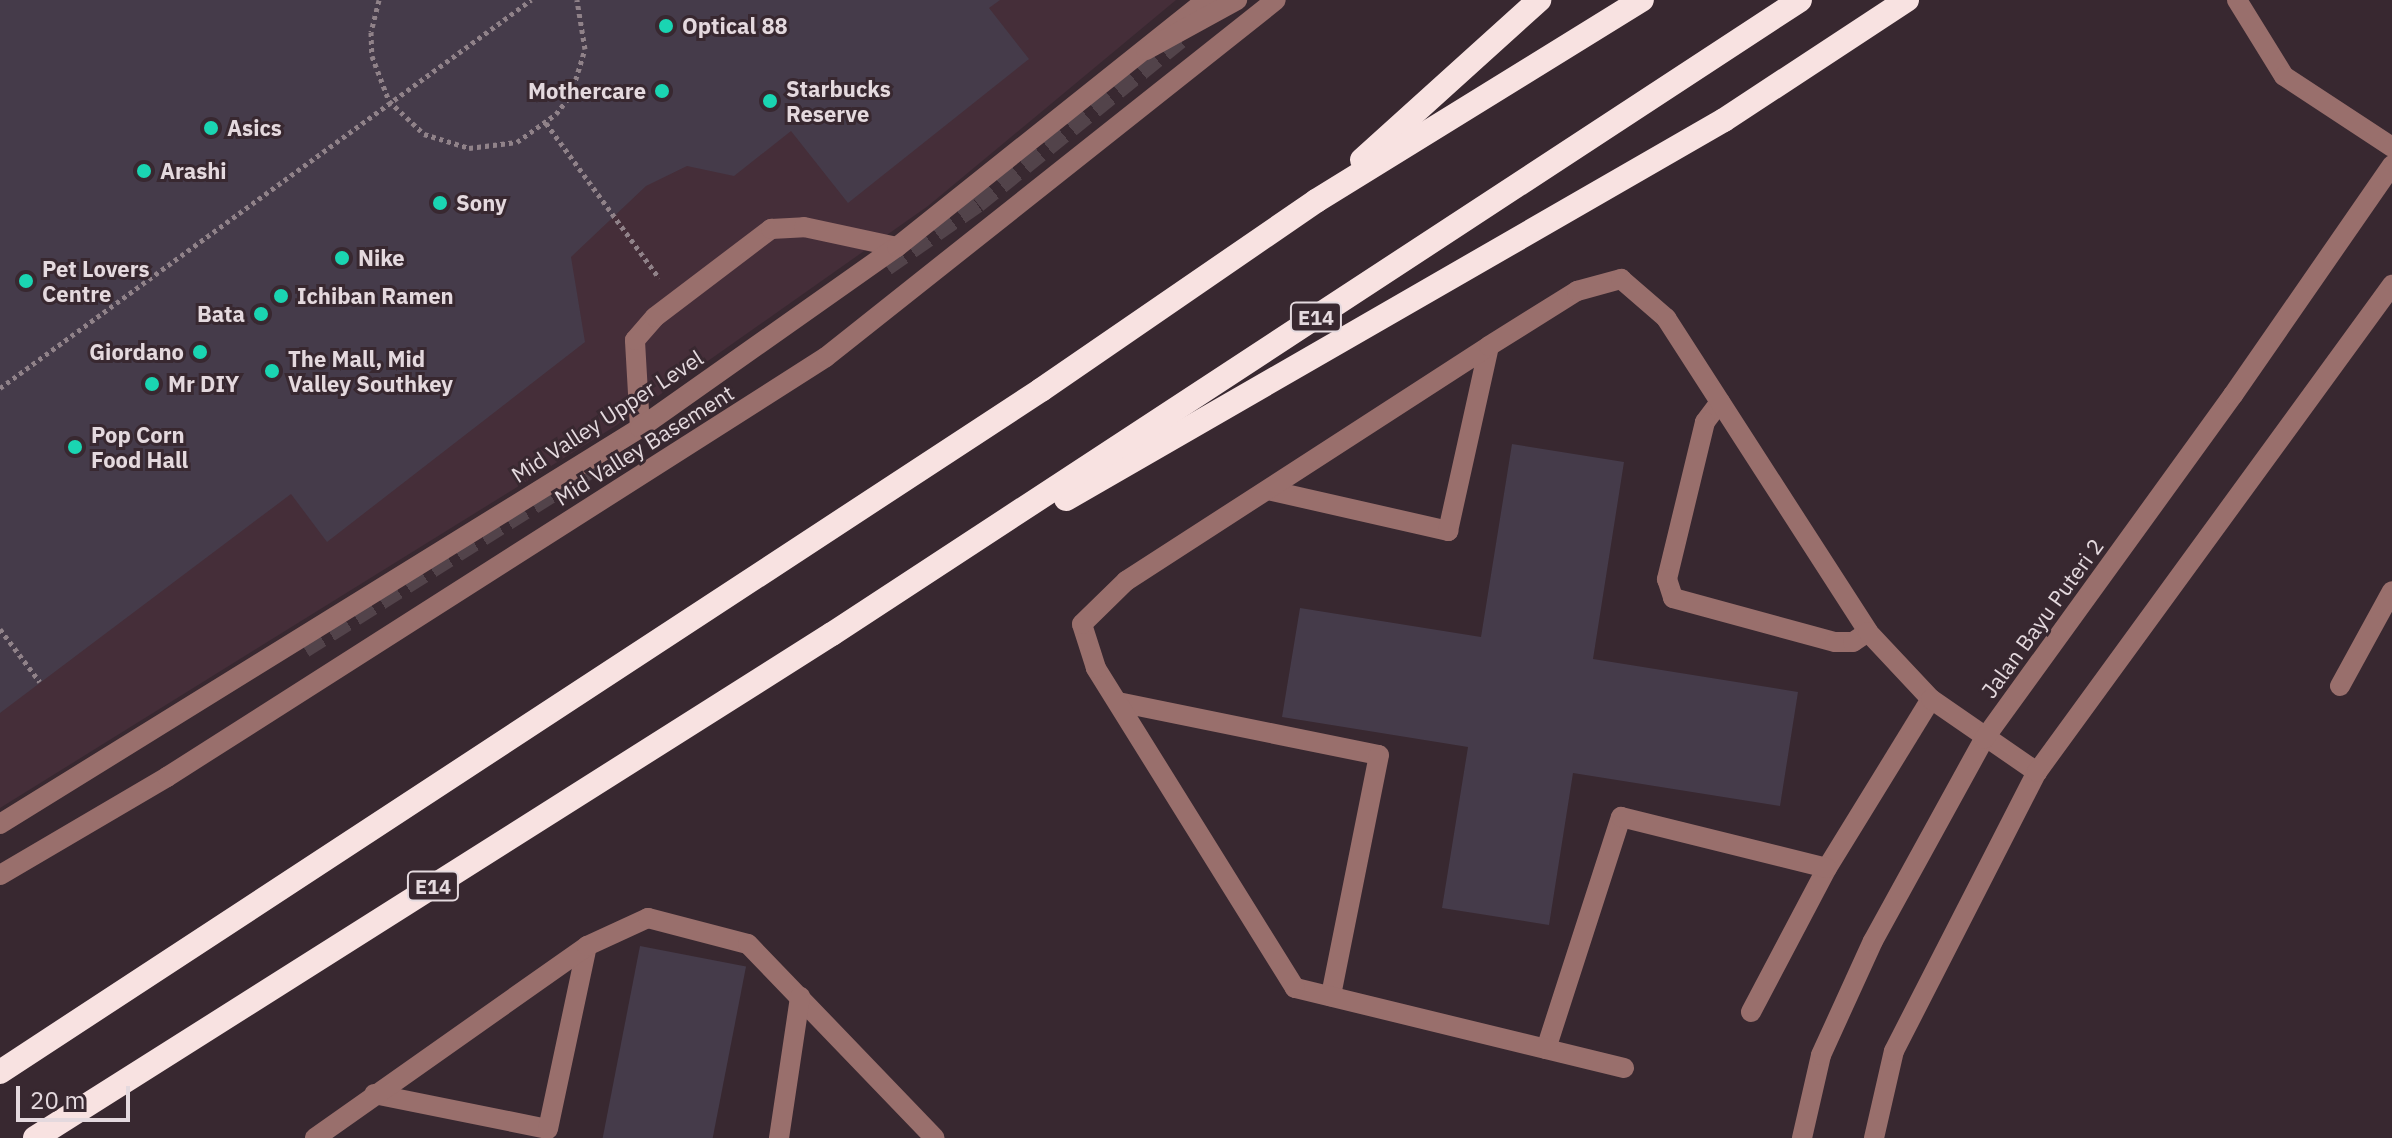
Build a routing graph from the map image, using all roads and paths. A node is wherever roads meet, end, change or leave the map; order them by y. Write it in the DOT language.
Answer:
graph roads {
  1 [pos="379,0"];
  2 [pos="531,0"];
  3 [pos="577,0"];
  4 [pos="1206,0"];
  5 [pos="1237,0"];
  6 [pos="1276,0"];
  7 [pos="1539,0"];
  8 [pos="1642,0"];
  9 [pos="1800,0"];
  10 [pos="1907,0"];
  11 [pos="2237,0"];
  12 [pos="1146,50"];
  13 [pos="389,101"];
  14 [pos="546,123"];
  15 [pos="2392,147"];
  16 [pos="2392,165"];
  17 [pos="1316,201"];
  18 [pos="607,203"];
  19 [pos="618,208"];
  20 [pos="897,247"];
  21 [pos="2392,285"];
  22 [pos="676,301"];
  23 [pos="1489,346"];
  24 [pos="0,388"];
  25 [pos="1720,402"];
  26 [pos="640,428"];
  27 [pos="1268,490"];
  28 [pos="2392,591"];
  29 [pos="0,629"];
  30 [pos="1868,632"];
  31 [pos="832,634"];
  32 [pos="40,682"];
  33 [pos="2340,686"];
  34 [pos="1931,699"];
  35 [pos="1118,702"];
  36 [pos="1984,739"];
  37 [pos="2037,772"];
  38 [pos="0,824"];
  39 [pos="1827,868"];
  40 [pos="0,875"];
  41 [pos="587,946"];
  42 [pos="1331,996"];
  43 [pos="800,997"];
  44 [pos="1751,1012"];
  45 [pos="1546,1049"];
  46 [pos="1624,1068"];
  47 [pos="0,1072"];
  48 [pos="374,1094"];
  49 [pos="35,1138"];
  50 [pos="315,1138"];
  51 [pos="779,1138"];
  52 [pos="935,1138"];
  53 [pos="1802,1138"];
  54 [pos="1874,1138"];
  1 -- 13 [label="path"];
  2 -- 13 [label="path"];
  3 -- 14 [label="path"];
  4 -- 12 [label="street, Mid Valley Upper Level, bridge"];
  5 -- 12 [label="street, bridge"];
  6 -- 40 [label="street, Mid Valley Basement"];
  7 -- 17 [label="highway"];
  8 -- 17 [label="highway"];
  9 -- 31 [label="highway, E14"];
  10 -- 31 [label="highway"];
  11 -- 15 [label="street"];
  12 -- 20 [label="street, Mid Valley Upper Level"];
  13 -- 14 [label="path"];
  13 -- 24 [label="path"];
  14 -- 18 [label="path"];
  16 -- 36 [label="street, Jalan Bayu Puteri 2"];
  17 -- 47 [label="highway"];
  18 -- 19 [label="path"];
  18 -- 22 [label="path"];
  20 -- 22 [label="street"];
  20 -- 26 [label="street, Mid Valley Upper Level"];
  21 -- 37 [label="street"];
  22 -- 26 [label="street"];
  23 -- 25 [label="street"];
  23 -- 27 [label="street"];
  23 -- 27 [label="street"];
  25 -- 30 [label="street"];
  25 -- 30 [label="street"];
  26 -- 38 [label="street, Mid Valley Upper Level"];
  27 -- 35 [label="street"];
  28 -- 33 [label="street"];
  29 -- 32 [label="path"];
  30 -- 34 [label="street"];
  31 -- 49 [label="highway, E14"];
  34 -- 36 [label="street"];
  34 -- 39 [label="street"];
  35 -- 42 [label="street"];
  35 -- 42 [label="street"];
  36 -- 37 [label="street"];
  36 -- 53 [label="street, Jalan Bayu Puteri 2"];
  37 -- 54 [label="street"];
  39 -- 44 [label="street"];
  39 -- 45 [label="street"];
  41 -- 43 [label="street"];
  41 -- 48 [label="street"];
  41 -- 48 [label="street"];
  42 -- 45 [label="street"];
  43 -- 51 [label="street"];
  43 -- 52 [label="street"];
  45 -- 46 [label="street"];
  48 -- 50 [label="street"];
}
